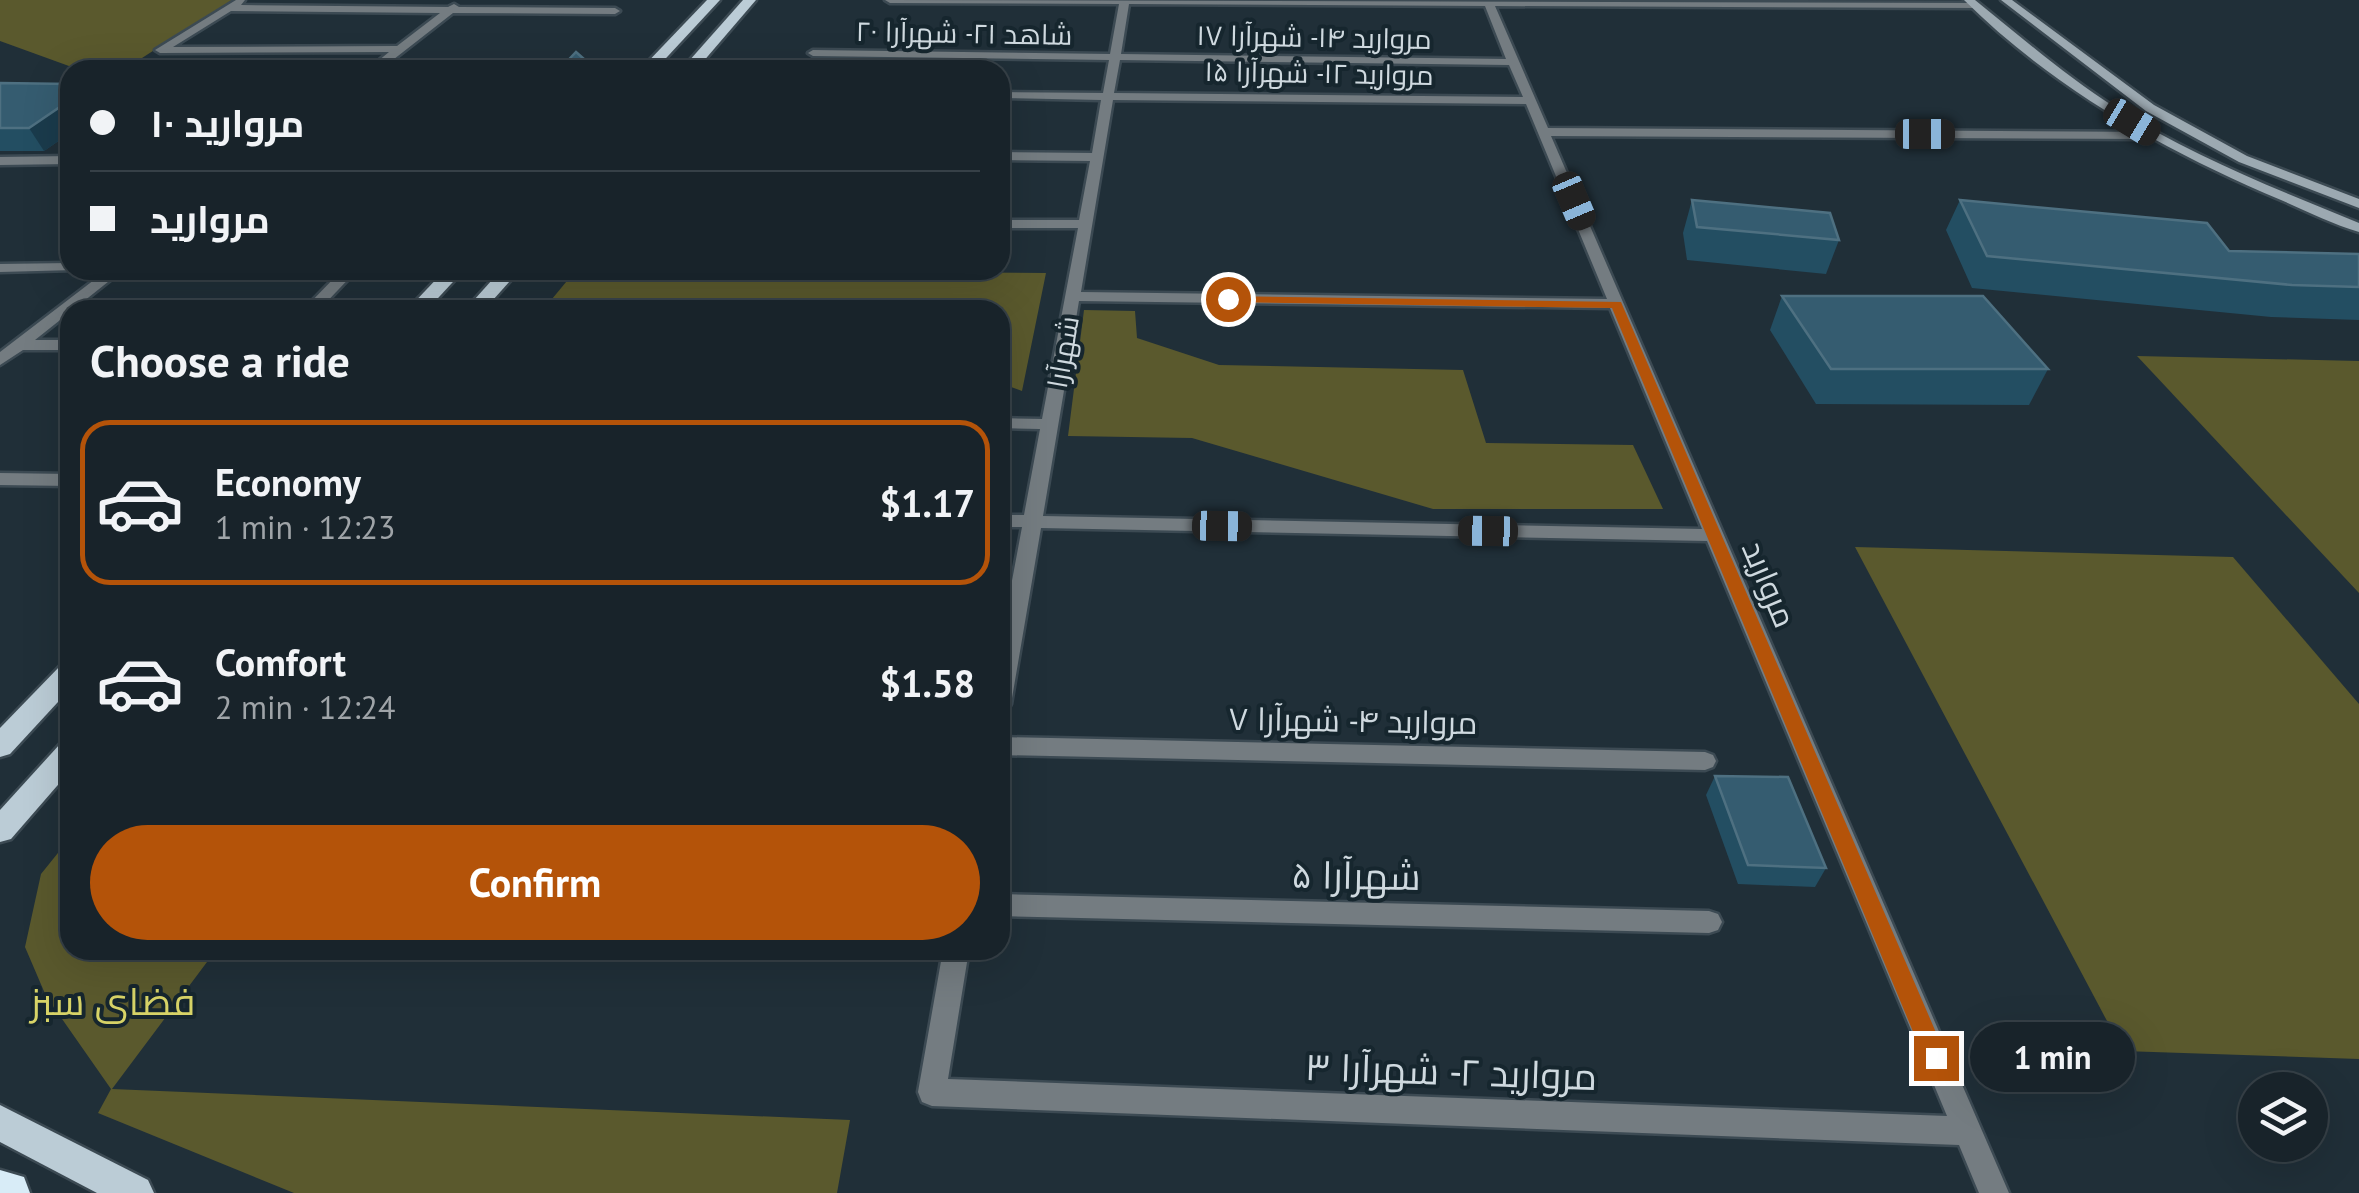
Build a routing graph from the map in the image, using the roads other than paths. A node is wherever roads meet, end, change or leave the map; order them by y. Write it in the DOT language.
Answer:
graph roads {
  1 [pos="242,0"];
  2 [pos="462,0"];
  3 [pos="714,0"];
  4 [pos="750,0"];
  5 [pos="890,0"];
  6 [pos="2006,0"];
  7 [pos="1125,2"];
  8 [pos="1488,3"];
  9 [pos="1973,3"];
  10 [pos="1784,4"];
  11 [pos="229,8"];
  12 [pos="450,10"];
  13 [pos="616,12"];
  14 [pos="399,50"];
  15 [pos="813,53"];
  16 [pos="1115,58"];
  17 [pos="386,60"];
  18 [pos="657,60"];
  19 [pos="697,60"];
  20 [pos="1513,62"];
  21 [pos="1010,95"];
  22 [pos="1108,96"];
  23 [pos="1530,101"];
  24 [pos="1545,132"];
  25 [pos="2153,135"];
  26 [pos="1010,156"];
  27 [pos="1097,157"];
  28 [pos="60,160"];
  29 [pos="0,161"];
  30 [pos="2359,204"];
  31 [pos="1010,224"];
  32 [pos="1085,224"];
  33 [pos="2359,228"];
  34 [pos="60,267"];
  35 [pos="0,268"];
  36 [pos="103,280"];
  37 [pos="340,280"];
  38 [pos="445,280"];
  39 [pos="502,280"];
  40 [pos="1072,296"];
  41 [pos="78,300"];
  42 [pos="321,300"];
  43 [pos="426,300"];
  44 [pos="483,300"];
  45 [pos="1617,304"];
  46 [pos="60,314"];
  47 [pos="20,345"];
  48 [pos="60,345"];
  49 [pos="0,360"];
  50 [pos="1010,423"];
  51 [pos="1050,424"];
  52 [pos="0,479"];
  53 [pos="60,480"];
  54 [pos="1010,522"];
  55 [pos="1032,522"];
  56 [pos="1716,535"];
  57 [pos="1010,647"];
  58 [pos="60,683"];
  59 [pos="0,746"];
  60 [pos="1010,746"];
  61 [pos="1705,762"];
  62 [pos="60,763"];
  63 [pos="0,830"];
  64 [pos="1010,904"];
  65 [pos="1710,922"];
  66 [pos="954,960"];
  67 [pos="0,1123"];
  68 [pos="1966,1131"];
  69 [pos="0,1192"];
  70 [pos="8,1193"];
  71 [pos="135,1193"];
  72 [pos="1994,1193"];
  1 -- 11 [label="street"];
  2 -- 12 [label="street"];
  3 -- 18 [label="main road"];
  4 -- 19 [label="main road"];
  5 -- 7 [label="street"];
  6 -- 30 [label="main road"];
  7 -- 8 [label="street"];
  7 -- 16 [label="street, شهرآرا"];
  8 -- 10 [label="street"];
  8 -- 20 [label="street, مروارید"];
  9 -- 10 [label="street"];
  9 -- 25 [label="main road"];
  11 -- 12 [label="street"];
  11 -- 14 [label="street"];
  12 -- 13 [label="street"];
  12 -- 14 [label="street"];
  14 -- 17 [label="street"];
  15 -- 16 [label="street, شاهد ۲۱- شهرآرا ۲۰"];
  16 -- 20 [label="street, مروارید ۱۴- شهرآرا ۱۷"];
  16 -- 22 [label="street, شهرآرا"];
  20 -- 23 [label="street, مروارید"];
  21 -- 22 [label="street, مروارید ۱۲- شهرآرا ۱۵"];
  22 -- 23 [label="street, مروارید ۱۲- شهرآرا ۱۵"];
  22 -- 27 [label="street, شهرآرا"];
  23 -- 24 [label="street, مروارید"];
  24 -- 25 [label="street"];
  24 -- 45 [label="street, مروارید"];
  25 -- 33 [label="main road"];
  26 -- 27 [label="street"];
  27 -- 32 [label="street, شهرآرا"];
  28 -- 29 [label="street"];
  31 -- 32 [label="street"];
  32 -- 40 [label="street, شهرآرا"];
  34 -- 35 [label="street"];
  36 -- 41 [label="street"];
  37 -- 42 [label="street"];
  38 -- 43 [label="main road"];
  39 -- 44 [label="main road"];
  40 -- 45 [label="street"];
  40 -- 51 [label="street, شهرآرا"];
  45 -- 56 [label="street, مروارید"];
  46 -- 47 [label="street"];
  47 -- 48 [label="street"];
  47 -- 49 [label="street"];
  50 -- 51 [label="street"];
  51 -- 55 [label="street, شهرآرا"];
  52 -- 53 [label="street"];
  54 -- 55 [label="street"];
  55 -- 56 [label="street"];
  55 -- 57 [label="street, شهرآرا"];
  56 -- 68 [label="street, مروارید"];
  58 -- 59 [label="main road"];
  60 -- 61 [label="street, مروارید ۴- شهرآرا ۷"];
  62 -- 63 [label="main road"];
  64 -- 65 [label="street, شهرآرا ۵"];
  66 -- 68 [label="street, مروارید ۲- شهرآرا ۳"];
  67 -- 71 [label="main road"];
  68 -- 72 [label="street, مروارید"];
  69 -- 70 [label="highway"];
}
